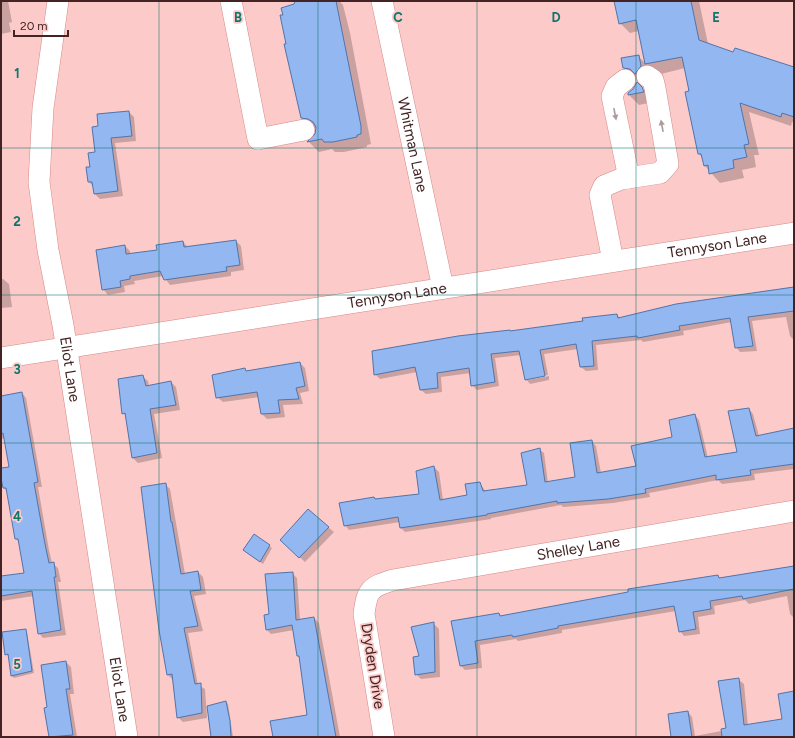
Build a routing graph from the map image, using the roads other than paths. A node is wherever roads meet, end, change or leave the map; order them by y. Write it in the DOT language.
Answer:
graph roads {
  1 [pos="58,1"];
  2 [pos="231,1"];
  3 [pos="382,1"];
  4 [pos="647,76"];
  5 [pos="625,80"];
  6 [pos="304,130"];
  7 [pos="629,178"];
  8 [pos="794,232"];
  9 [pos="613,261"];
  10 [pos="443,288"];
  11 [pos="65,348"];
  12 [pos="1,358"];
  13 [pos="794,511"];
  14 [pos="366,596"];
  15 [pos="127,737"];
  16 [pos="384,737"];
  1 -- 11 [label="street, Eliot Lane"];
  2 -- 6 [label="street"];
  3 -- 10 [label="street, Whitman Lane"];
  7 -- 4 [label="street, one-way"];
  5 -- 7 [label="street, one-way"];
  7 -- 9 [label="street"];
  8 -- 9 [label="street, Tennyson Lane"];
  9 -- 10 [label="street, Tennyson Lane"];
  10 -- 11 [label="street, Tennyson Lane"];
  11 -- 12 [label="street, Tennyson Lane"];
  11 -- 15 [label="street, Eliot Lane"];
  13 -- 14 [label="street, Shelley Lane"];
  14 -- 16 [label="street, Dryden Drive"];
}
